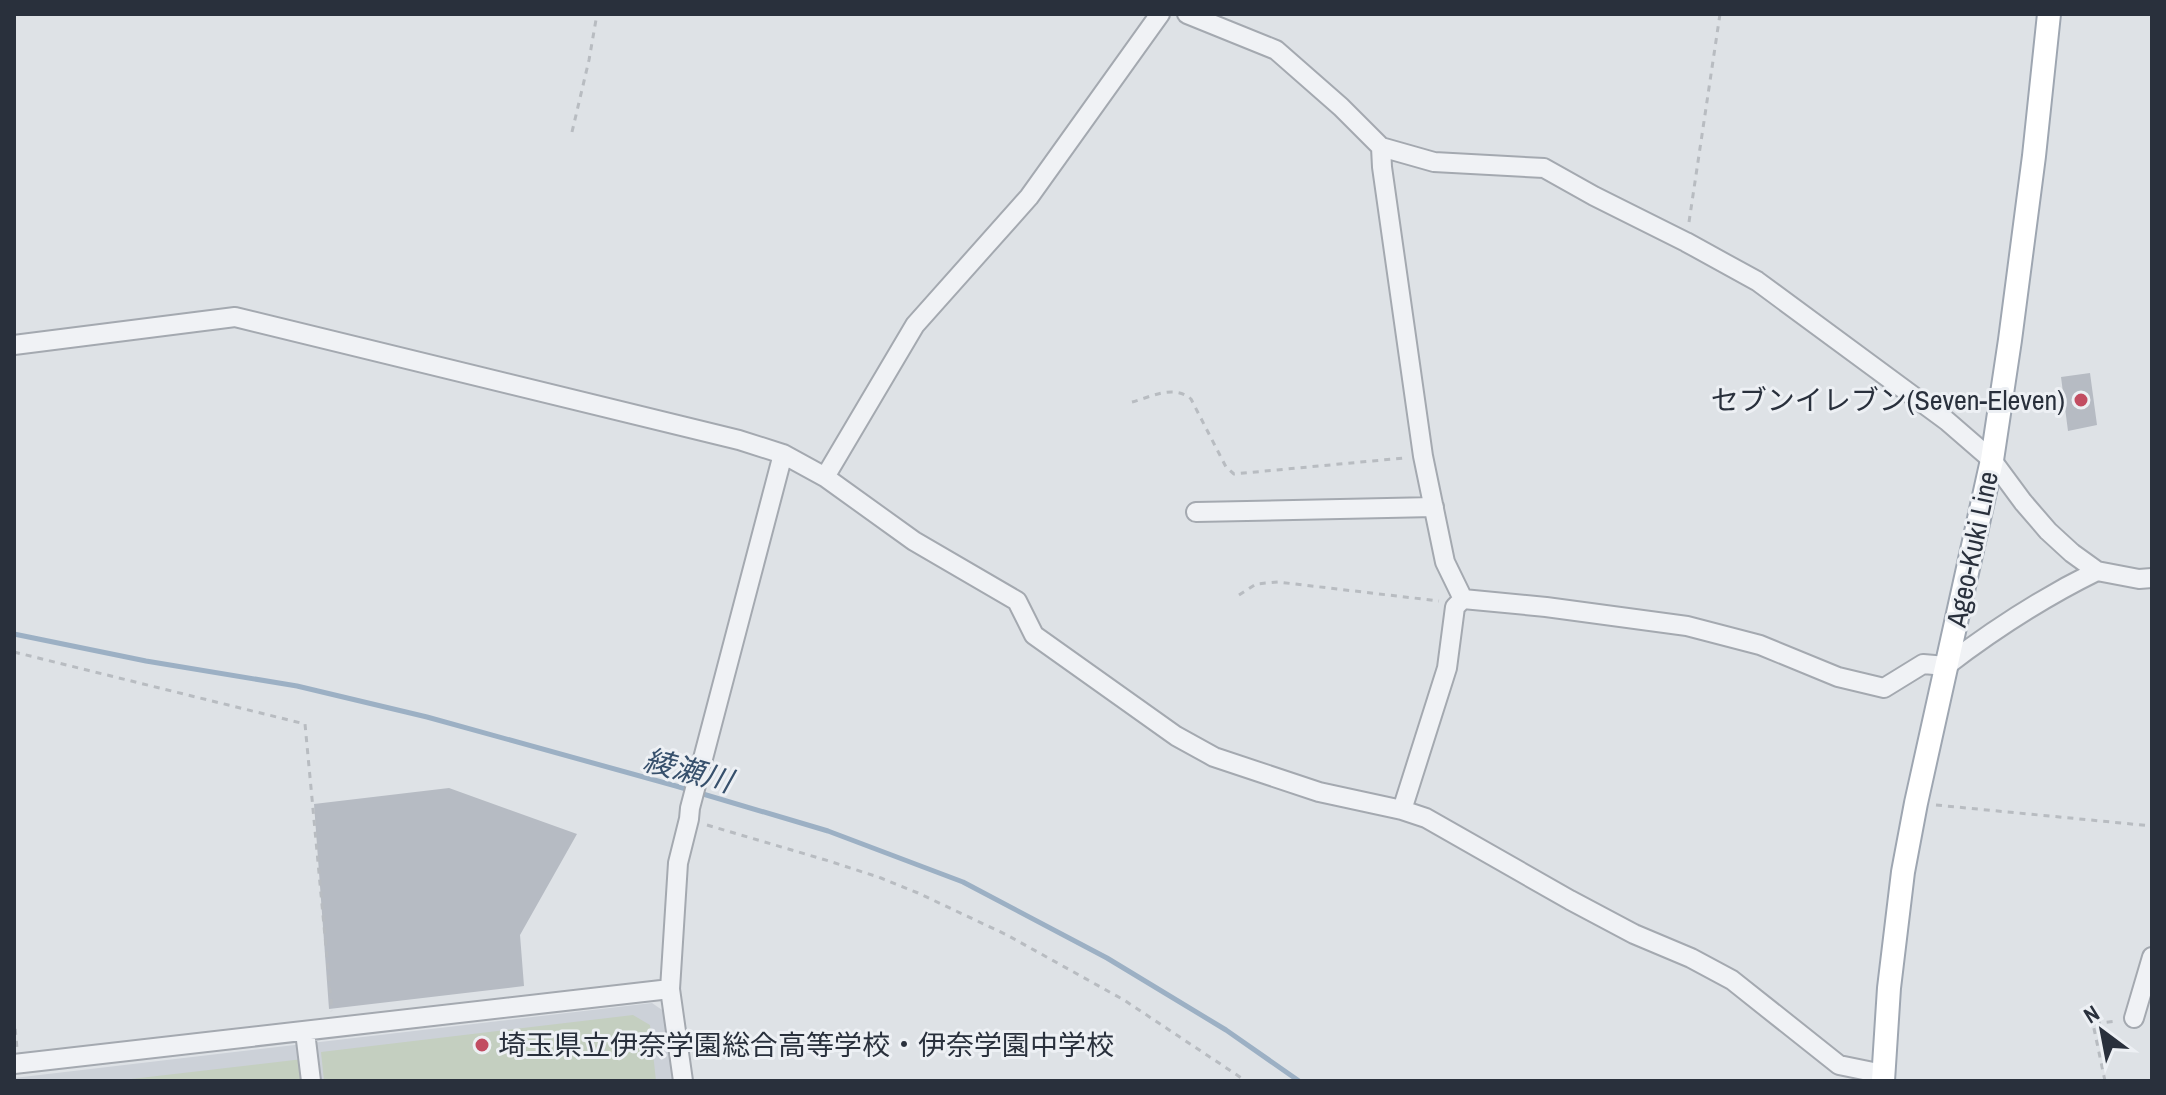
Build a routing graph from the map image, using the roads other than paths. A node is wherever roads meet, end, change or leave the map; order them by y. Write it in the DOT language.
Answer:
graph roads {
  1 [pos="1160,14"];
  2 [pos="1187,14"];
  3 [pos="2049,14"];
  4 [pos="1381,147"];
  5 [pos="14,345"];
  6 [pos="783,454"];
  7 [pos="1992,460"];
  8 [pos="825,477"];
  9 [pos="1434,507"];
  10 [pos="1196,512"];
  11 [pos="2097,571"];
  12 [pos="2152,578"];
  13 [pos="1459,603"];
  14 [pos="1946,666"];
  15 [pos="1402,810"];
  16 [pos="2152,957"];
  17 [pos="670,989"];
  18 [pos="2134,1018"];
  19 [pos="305,1032"];
  20 [pos="16,1064"];
  21 [pos="1883,1078"];
  22 [pos="311,1081"];
  23 [pos="683,1081"];
  1 -- 8 [label="street"];
  2 -- 4 [label="street"];
  3 -- 7 [label="main road, Ageo-Kuki Line"];
  4 -- 7 [label="street"];
  4 -- 9 [label="street"];
  5 -- 6 [label="street"];
  6 -- 8 [label="street"];
  6 -- 17 [label="street"];
  7 -- 11 [label="street"];
  7 -- 14 [label="main road, Ageo-Kuki Line"];
  8 -- 15 [label="street"];
  9 -- 10 [label="street"];
  9 -- 13 [label="street"];
  11 -- 12 [label="street"];
  11 -- 14 [label="street"];
  13 -- 14 [label="street"];
  13 -- 15 [label="street"];
  14 -- 21 [label="main road, Ageo-Kuki Line"];
  15 -- 21 [label="street"];
  16 -- 18 [label="street"];
  17 -- 19 [label="street"];
  17 -- 23 [label="street"];
  19 -- 20 [label="street"];
  19 -- 22 [label="street"];
}
